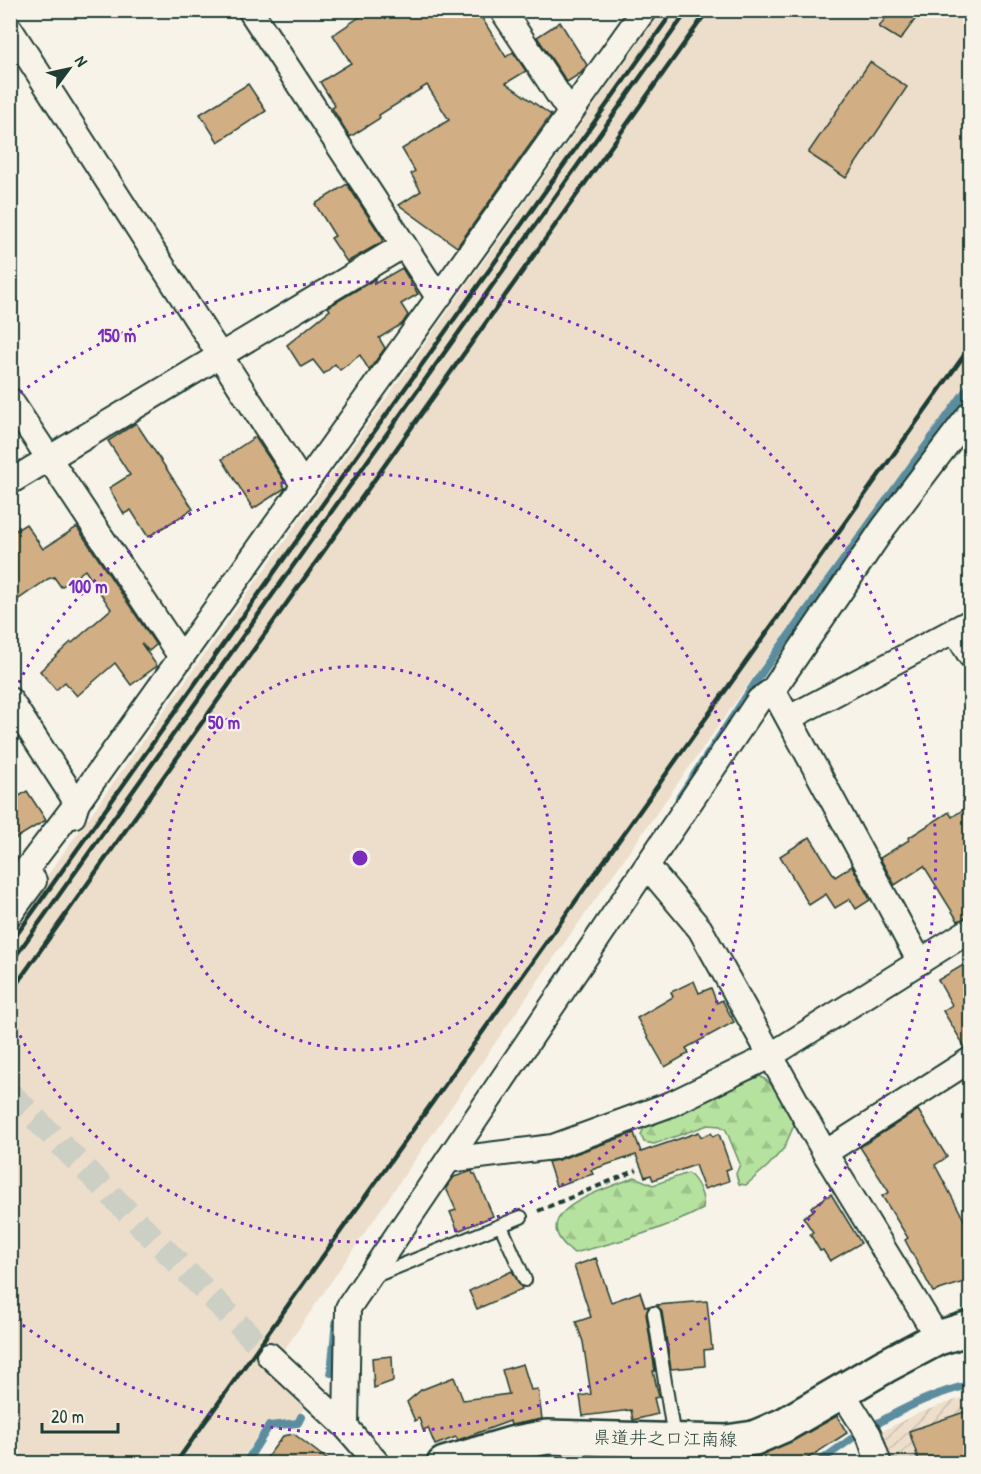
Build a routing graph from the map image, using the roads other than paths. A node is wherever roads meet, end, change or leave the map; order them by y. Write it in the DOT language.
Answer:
graph roads {
  1 [pos="250,10"];
  2 [pos="502,10"];
  3 [pos="644,10"];
  4 [pos="10,29"];
  5 [pos="570,112"];
  6 [pos="404,245"];
  7 [pos="438,297"];
  8 [pos="220,356"];
  9 [pos="10,400"];
  10 [pos="970,414"];
  11 [pos="49,458"];
  12 [pos="10,482"];
  13 [pos="304,486"];
  14 [pos="963,626"];
  15 [pos="970,655"];
  16 [pos="181,657"];
  17 [pos="773,690"];
  18 [pos="10,700"];
  19 [pos="789,718"];
  20 [pos="77,803"];
  21 [pos="648,867"];
  22 [pos="10,891"];
  23 [pos="10,914"];
  24 [pos="970,930"];
  25 [pos="920,962"];
  26 [pos="770,1056"];
  27 [pos="970,1060"];
  28 [pos="825,1153"];
  29 [pos="448,1160"];
  30 [pos="521,1217"];
  31 [pos="501,1226"];
  32 [pos="368,1278"];
  33 [pos="525,1280"];
  34 [pos="654,1313"];
  35 [pos="970,1328"];
  36 [pos="938,1338"];
  37 [pos="269,1355"];
  38 [pos="842,1392"];
  39 [pos="346,1427"];
  40 [pos="674,1440"];
  41 [pos="463,1460"];
  42 [pos="378,1464"];
  43 [pos="879,1464"];
  1 -- 6 [label="street"];
  2 -- 5 [label="street"];
  3 -- 5 [label="street"];
  4 -- 8 [label="street"];
  5 -- 7 [label="street"];
  6 -- 7 [label="street"];
  6 -- 8 [label="street"];
  7 -- 13 [label="street"];
  8 -- 11 [label="street"];
  8 -- 13 [label="street"];
  9 -- 11 [label="street"];
  10 -- 17 [label="street"];
  11 -- 12 [label="street"];
  11 -- 16 [label="street"];
  13 -- 16 [label="street"];
  14 -- 15 [label="street"];
  14 -- 19 [label="street"];
  16 -- 20 [label="street"];
  17 -- 19 [label="street"];
  17 -- 21 [label="street"];
  18 -- 20 [label="street"];
  19 -- 25 [label="street"];
  20 -- 22 [label="street"];
  20 -- 23 [label="street"];
  21 -- 26 [label="street"];
  21 -- 29 [label="street"];
  24 -- 25 [label="street"];
  25 -- 26 [label="street"];
  26 -- 28 [label="street"];
  26 -- 29 [label="street"];
  27 -- 28 [label="street"];
  28 -- 36 [label="street"];
  29 -- 32 [label="street"];
  30 -- 31 [label="lane"];
  31 -- 32 [label="lane"];
  31 -- 33 [label="lane"];
  32 -- 39 [label="street"];
  34 -- 40 [label="lane"];
  35 -- 36 [label="main road, 県道井之口江南線"];
  36 -- 38 [label="main road, 県道井之口江南線"];
  37 -- 39 [label="street"];
  38 -- 40 [label="main road, 県道井之口江南線"];
  38 -- 43 [label="street"];
  39 -- 42 [label="street"];
  40 -- 41 [label="main road, 県道井之口江南線"];
}
